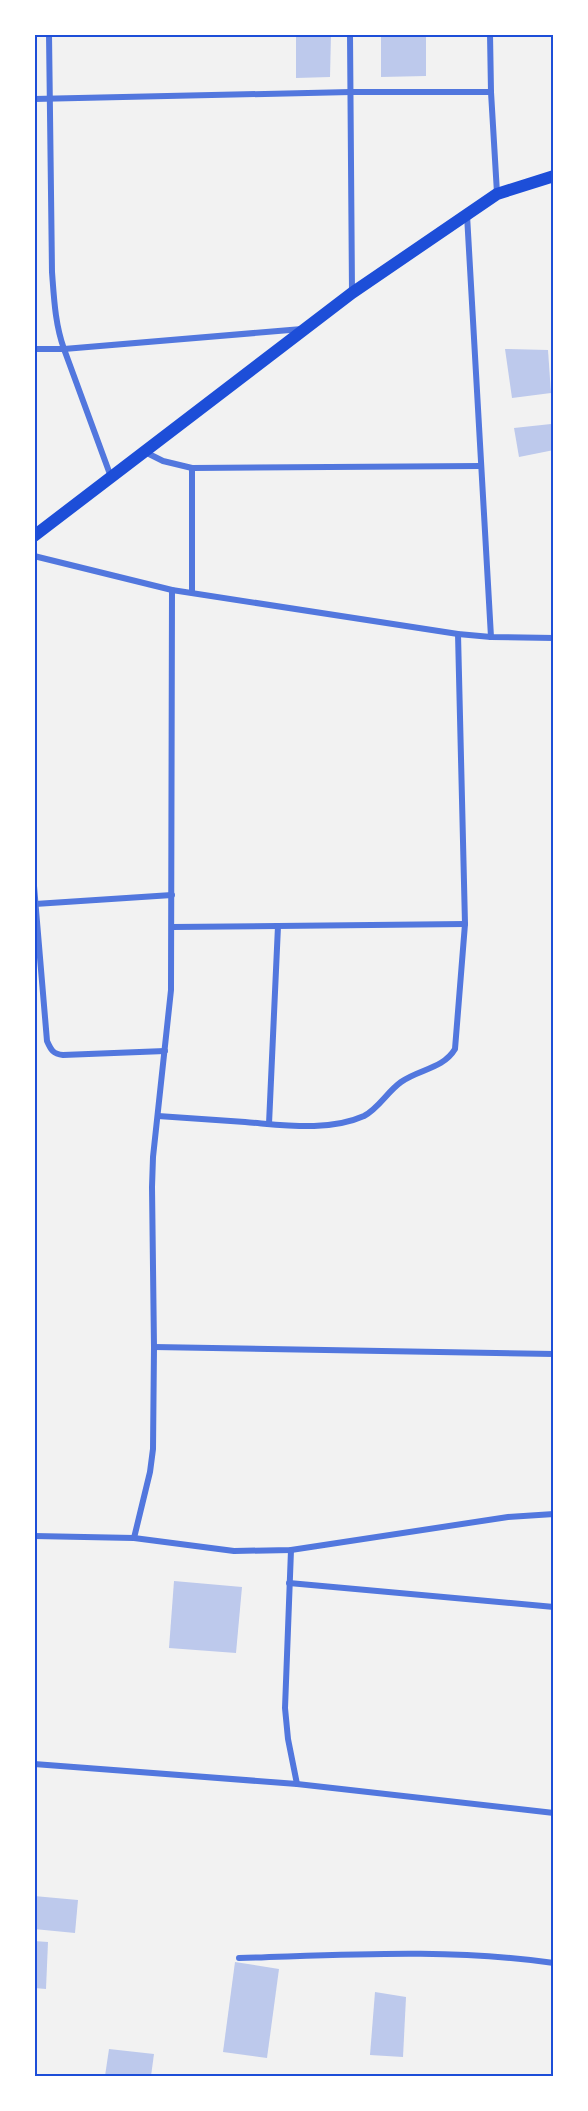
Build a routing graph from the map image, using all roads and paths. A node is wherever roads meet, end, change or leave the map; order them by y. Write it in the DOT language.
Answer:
graph roads {
  1 [pos="49,34"];
  2 [pos="350,34"];
  3 [pos="490,34"];
  4 [pos="351,92"];
  5 [pos="491,92"];
  6 [pos="34,99"];
  7 [pos="50,99"];
  8 [pos="554,176"];
  9 [pos="497,194"];
  10 [pos="467,214"];
  11 [pos="352,293"];
  12 [pos="305,328"];
  13 [pos="34,349"];
  14 [pos="64,349"];
  15 [pos="145,452"];
  16 [pos="481,466"];
  17 [pos="192,468"];
  18 [pos="111,477"];
  19 [pos="34,536"];
  20 [pos="34,556"];
  21 [pos="172,590"];
  22 [pos="192,592"];
  23 [pos="458,634"];
  24 [pos="491,637"];
  25 [pos="554,638"];
  26 [pos="34,886"];
  27 [pos="172,895"];
  28 [pos="36,904"];
  29 [pos="465,924"];
  30 [pos="278,926"];
  31 [pos="172,927"];
  32 [pos="165,1051"];
  33 [pos="158,1116"];
  34 [pos="269,1124"];
  35 [pos="154,1347"];
  36 [pos="554,1354"];
  37 [pos="554,1514"];
  38 [pos="34,1536"];
  39 [pos="134,1538"];
  40 [pos="291,1550"];
  41 [pos="289,1583"];
  42 [pos="554,1607"];
  43 [pos="34,1764"];
  44 [pos="297,1784"];
  45 [pos="554,1813"];
  46 [pos="239,1958"];
  47 [pos="554,1963"];
  1 -- 7 [label="street"];
  2 -- 4 [label="street"];
  3 -- 5 [label="street"];
  4 -- 5 [label="street"];
  4 -- 7 [label="street"];
  4 -- 11 [label="street"];
  5 -- 9 [label="street"];
  6 -- 7 [label="street"];
  7 -- 14 [label="street"];
  8 -- 9 [label="main road"];
  9 -- 10 [label="main road"];
  10 -- 11 [label="main road"];
  10 -- 16 [label="street"];
  11 -- 12 [label="main road"];
  12 -- 14 [label="street"];
  12 -- 15 [label="main road"];
  13 -- 14 [label="street"];
  14 -- 18 [label="street"];
  15 -- 17 [label="street"];
  15 -- 18 [label="main road"];
  16 -- 17 [label="street"];
  16 -- 24 [label="street"];
  17 -- 22 [label="street"];
  18 -- 19 [label="main road"];
  20 -- 21 [label="street"];
  21 -- 22 [label="street"];
  21 -- 27 [label="street"];
  22 -- 23 [label="street"];
  23 -- 24 [label="street"];
  23 -- 29 [label="street"];
  24 -- 25 [label="street"];
  26 -- 28 [label="street"];
  27 -- 28 [label="street"];
  27 -- 31 [label="street"];
  28 -- 32 [label="street"];
  29 -- 30 [label="street"];
  29 -- 34 [label="street"];
  30 -- 31 [label="street"];
  30 -- 34 [label="street"];
  31 -- 32 [label="street"];
  32 -- 33 [label="street"];
  33 -- 34 [label="street"];
  33 -- 35 [label="street"];
  35 -- 36 [label="street"];
  35 -- 39 [label="street"];
  37 -- 40 [label="street"];
  38 -- 39 [label="street"];
  39 -- 40 [label="street"];
  40 -- 41 [label="street"];
  41 -- 42 [label="street"];
  41 -- 44 [label="street"];
  43 -- 44 [label="street"];
  44 -- 45 [label="street"];
  46 -- 47 [label="street"];
}
